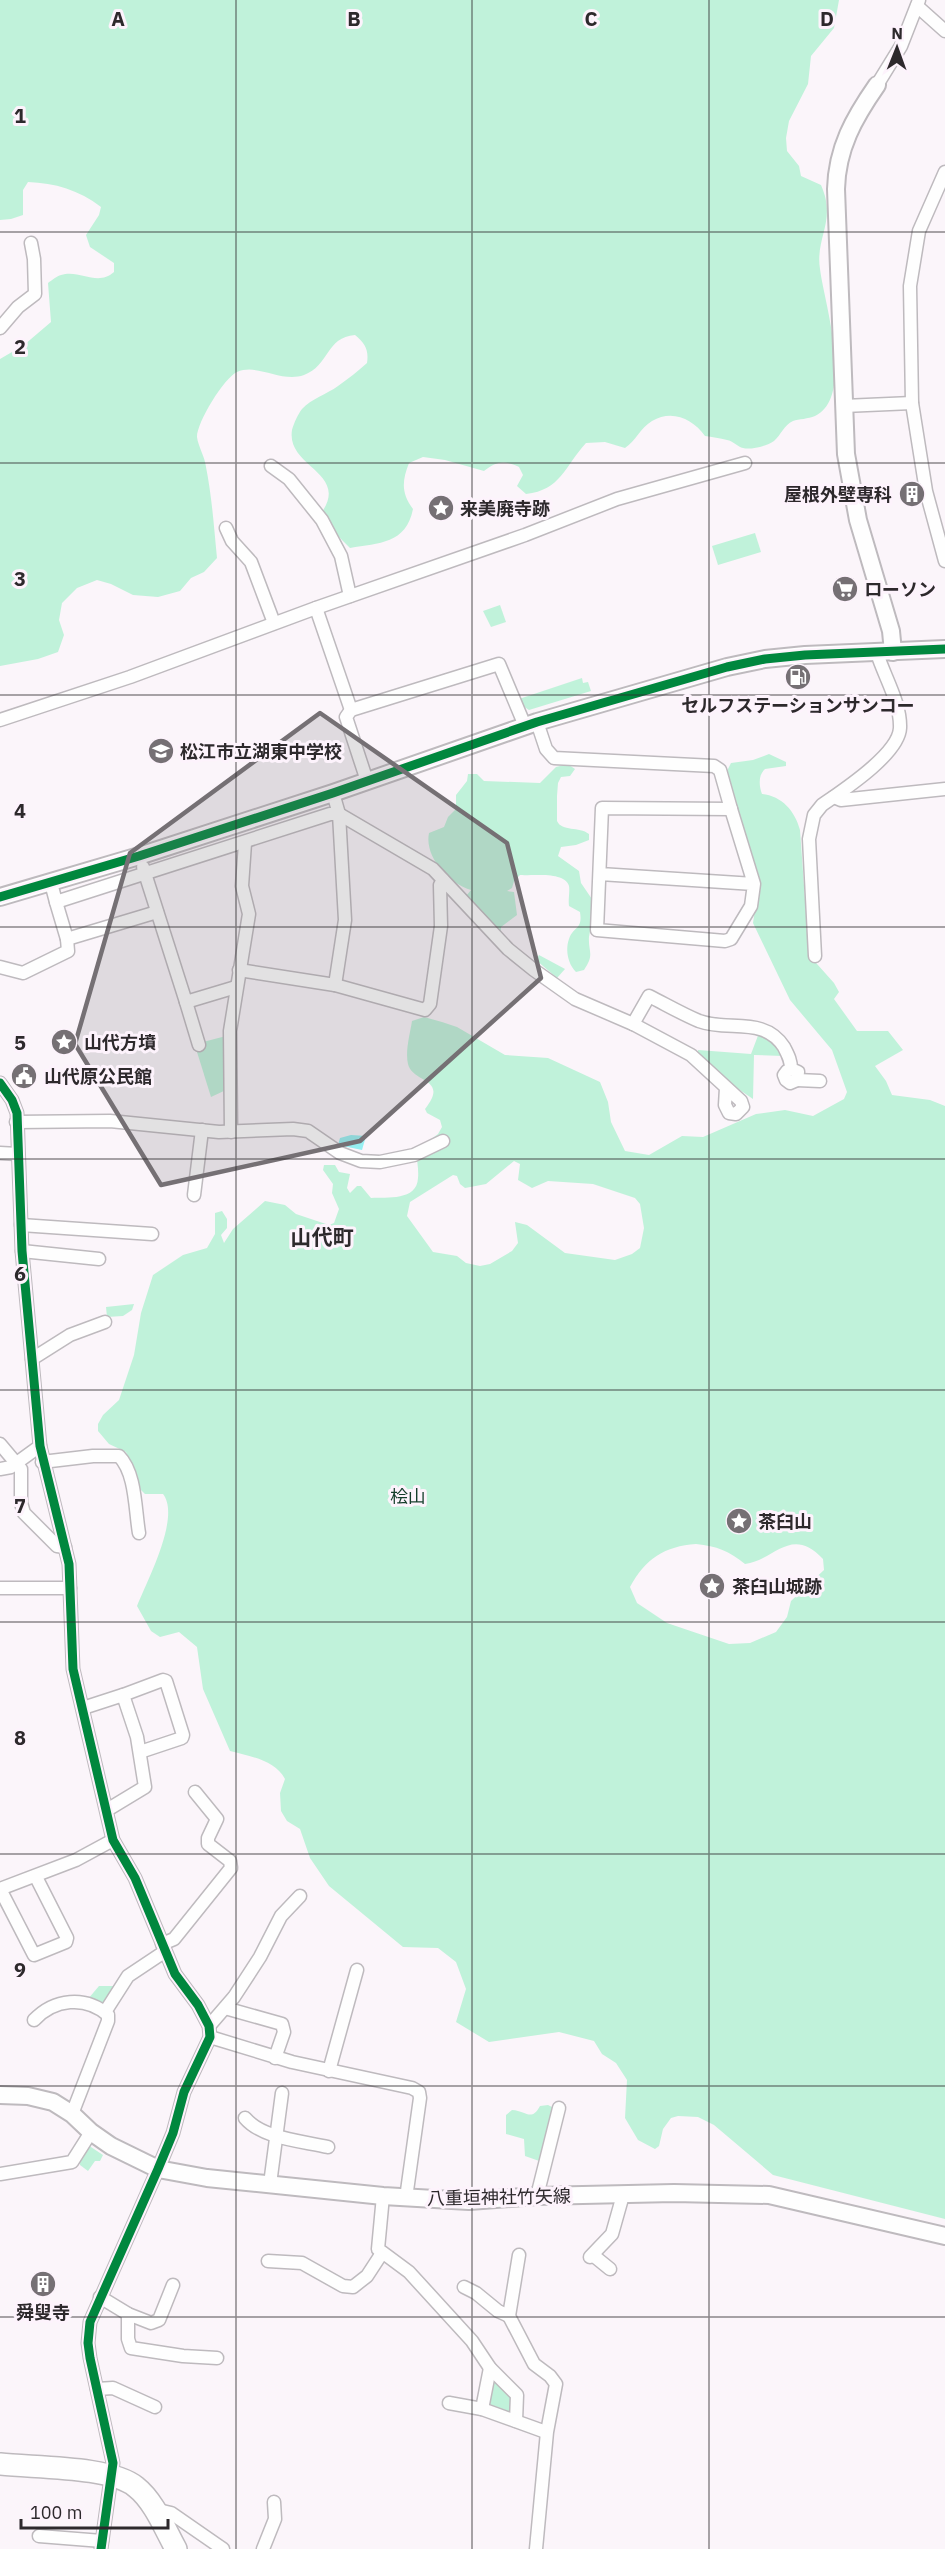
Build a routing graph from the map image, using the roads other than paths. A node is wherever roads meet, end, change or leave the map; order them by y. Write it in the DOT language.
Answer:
graph roads {
  1 [pos="918,3"];
  2 [pos="945,31"];
  3 [pos="877,84"];
  4 [pos="945,172"];
  5 [pos="30,243"];
  6 [pos="0,328"];
  7 [pos="912,403"];
  8 [pos="844,406"];
  9 [pos="745,463"];
  10 [pos="271,466"];
  11 [pos="226,528"];
  12 [pos="945,561"];
  13 [pos="350,596"];
  14 [pos="316,608"];
  15 [pos="274,623"];
  16 [pos="945,649"];
  17 [pos="885,652"];
  18 [pos="351,711"];
  19 [pos="0,720"];
  20 [pos="531,724"];
  21 [pos="367,780"];
  22 [pos="945,789"];
  23 [pos="333,793"];
  24 [pos="834,796"];
  25 [pos="730,809"];
  26 [pos="339,814"];
  27 [pos="245,843"];
  28 [pos="139,856"];
  29 [pos="145,874"];
  30 [pos="600,874"];
  31 [pos="443,880"];
  32 [pos="51,883"];
  33 [pos="753,884"];
  34 [pos="0,897"];
  35 [pos="56,902"];
  36 [pos="157,912"];
  37 [pos="67,939"];
  38 [pos="816,956"];
  39 [pos="0,967"];
  40 [pos="239,970"];
  41 [pos="335,985"];
  42 [pos="236,987"];
  43 [pos="186,1002"];
  44 [pos="633,1024"];
  45 [pos="199,1045"];
  46 [pos="820,1081"];
  47 [pos="0,1083"];
  48 [pos="726,1088"];
  49 [pos="16,1122"];
  50 [pos="202,1130"];
  51 [pos="231,1132"];
  52 [pos="443,1141"];
  53 [pos="0,1153"];
  54 [pos="18,1154"];
  55 [pos="194,1195"];
  56 [pos="21,1225"];
  57 [pos="152,1234"];
  58 [pos="22,1251"];
  59 [pos="99,1259"];
  60 [pos="105,1322"];
  61 [pos="32,1359"];
  62 [pos="0,1444"];
  63 [pos="40,1446"];
  64 [pos="42,1462"];
  65 [pos="17,1463"];
  66 [pos="0,1469"];
  67 [pos="139,1533"];
  68 [pos="65,1547"];
  69 [pos="0,1588"];
  70 [pos="70,1588"];
  71 [pos="123,1695"];
  72 [pos="83,1708"];
  73 [pos="140,1752"];
  74 [pos="195,1792"];
  75 [pos="107,1810"];
  76 [pos="112,1840"];
  77 [pos="36,1877"];
  78 [pos="300,1896"];
  79 [pos="163,1948"];
  80 [pos="357,1970"];
  81 [pos="225,2008"];
  82 [pos="105,2012"];
  83 [pos="34,2020"];
  84 [pos="209,2032"];
  85 [pos="275,2058"];
  86 [pos="329,2071"];
  87 [pos="282,2093"];
  88 [pos="0,2095"];
  89 [pos="559,2108"];
  90 [pos="72,2114"];
  91 [pos="245,2118"];
  92 [pos="91,2132"];
  93 [pos="276,2135"];
  94 [pos="328,2147"];
  95 [pos="158,2169"];
  96 [pos="0,2174"];
  97 [pos="270,2184"];
  98 [pos="623,2195"];
  99 [pos="382,2196"];
  100 [pos="537,2196"];
  101 [pos="406,2198"];
  102 [pos="945,2236"];
  103 [pos="382,2253"];
  104 [pos="519,2255"];
  105 [pos="268,2261"];
  106 [pos="610,2269"];
  107 [pos="173,2285"];
  108 [pos="464,2287"];
  109 [pos="100,2297"];
  110 [pos="128,2314"];
  111 [pos="509,2316"];
  112 [pos="217,2358"];
  113 [pos="490,2368"];
  114 [pos="97,2389"];
  115 [pos="449,2403"];
  116 [pos="155,2407"];
  117 [pos="482,2409"];
  118 [pos="516,2421"];
  119 [pos="543,2431"];
  120 [pos="0,2464"];
  121 [pos="113,2475"];
  122 [pos="274,2502"];
  123 [pos="153,2509"];
  124 [pos="39,2536"];
  125 [pos="102,2545"];
  126 [pos="176,2549"];
  127 [pos="223,2549"];
  128 [pos="263,2549"];
  129 [pos="536,2549"];
  1 -- 2 [label="street"];
  1 -- 3 [label="street"];
  3 -- 8 [label="street"];
  4 -- 7 [label="street"];
  5 -- 6 [label="street"];
  7 -- 8 [label="street"];
  7 -- 12 [label="street"];
  8 -- 17 [label="street"];
  9 -- 13 [label="street"];
  10 -- 13 [label="street"];
  11 -- 15 [label="street"];
  13 -- 14 [label="street"];
  14 -- 15 [label="street"];
  14 -- 18 [label="street"];
  15 -- 19 [label="street"];
  16 -- 17 [label="street"];
  17 -- 20 [label="street"];
  17 -- 24 [label="street"];
  18 -- 20 [label="street"];
  18 -- 21 [label="street"];
  20 -- 21 [label="street"];
  20 -- 25 [label="street"];
  21 -- 23 [label="street"];
  22 -- 24 [label="street"];
  23 -- 26 [label="street"];
  23 -- 28 [label="street"];
  24 -- 38 [label="street"];
  25 -- 30 [label="street"];
  25 -- 33 [label="street"];
  26 -- 27 [label="street"];
  26 -- 31 [label="street"];
  26 -- 41 [label="street"];
  27 -- 29 [label="street"];
  27 -- 40 [label="street"];
  28 -- 29 [label="street"];
  28 -- 32 [label="street"];
  29 -- 35 [label="street"];
  29 -- 36 [label="street"];
  30 -- 33 [label="street"];
  30 -- 33 [label="street"];
  31 -- 41 [label="street"];
  31 -- 44 [label="street"];
  32 -- 34 [label="street"];
  32 -- 35 [label="street"];
  35 -- 37 [label="street"];
  36 -- 37 [label="street"];
  36 -- 43 [label="street"];
  37 -- 39 [label="street"];
  40 -- 41 [label="street"];
  40 -- 42 [label="street"];
  42 -- 43 [label="street"];
  42 -- 51 [label="street"];
  43 -- 45 [label="street"];
  44 -- 46 [label="street"];
  44 -- 48 [label="street"];
  47 -- 49 [label="street"];
  49 -- 50 [label="street"];
  49 -- 54 [label="street"];
  50 -- 51 [label="street"];
  50 -- 55 [label="street"];
  51 -- 52 [label="street"];
  53 -- 54 [label="street"];
  54 -- 56 [label="street"];
  56 -- 57 [label="street"];
  56 -- 58 [label="street"];
  58 -- 59 [label="street"];
  58 -- 61 [label="street"];
  60 -- 61 [label="street"];
  61 -- 63 [label="street"];
  62 -- 65 [label="street"];
  63 -- 64 [label="street"];
  63 -- 65 [label="street"];
  64 -- 67 [label="street"];
  64 -- 68 [label="street"];
  65 -- 66 [label="street"];
  65 -- 68 [label="street"];
  68 -- 70 [label="street"];
  69 -- 70 [label="street"];
  70 -- 72 [label="street"];
  71 -- 72 [label="street"];
  71 -- 73 [label="street"];
  71 -- 73 [label="street"];
  72 -- 75 [label="street"];
  73 -- 75 [label="street"];
  74 -- 79 [label="street"];
  75 -- 76 [label="street"];
  76 -- 77 [label="street"];
  76 -- 79 [label="street"];
  77 -- 77 [label="street"];
  78 -- 81 [label="street"];
  79 -- 82 [label="street"];
  79 -- 84 [label="street"];
  80 -- 86 [label="street"];
  81 -- 84 [label="street"];
  81 -- 85 [label="street"];
  82 -- 83 [label="street"];
  82 -- 90 [label="street"];
  84 -- 85 [label="street"];
  84 -- 95 [label="street"];
  85 -- 86 [label="street"];
  86 -- 101 [label="street"];
  87 -- 93 [label="street"];
  88 -- 90 [label="street, 八重垣神社竹矢線"];
  89 -- 100 [label="street"];
  90 -- 92 [label="street, 八重垣神社竹矢線"];
  91 -- 93 [label="street"];
  92 -- 95 [label="street, 八重垣神社竹矢線"];
  92 -- 96 [label="street"];
  93 -- 94 [label="street"];
  93 -- 97 [label="street"];
  95 -- 97 [label="street, 八重垣神社竹矢線"];
  95 -- 109 [label="street"];
  97 -- 99 [label="street, 八重垣神社竹矢線"];
  98 -- 100 [label="street, 八重垣神社竹矢線"];
  98 -- 102 [label="street, 八重垣神社竹矢線"];
  98 -- 106 [label="street"];
  99 -- 101 [label="street, 八重垣神社竹矢線"];
  99 -- 103 [label="street"];
  100 -- 101 [label="street, 八重垣神社竹矢線"];
  103 -- 105 [label="street"];
  103 -- 113 [label="street"];
  104 -- 111 [label="street"];
  107 -- 110 [label="street"];
  108 -- 111 [label="street"];
  109 -- 110 [label="street"];
  109 -- 114 [label="street"];
  110 -- 112 [label="street"];
  111 -- 129 [label="street"];
  113 -- 117 [label="street"];
  113 -- 118 [label="street"];
  114 -- 116 [label="street"];
  114 -- 121 [label="street"];
  115 -- 117 [label="street"];
  117 -- 118 [label="street"];
  118 -- 119 [label="street"];
  120 -- 121 [label="highway"];
  121 -- 123 [label="highway"];
  121 -- 125 [label="street"];
  122 -- 128 [label="street"];
  123 -- 126 [label="highway"];
  123 -- 127 [label="street"];
  124 -- 125 [label="street"];
}
